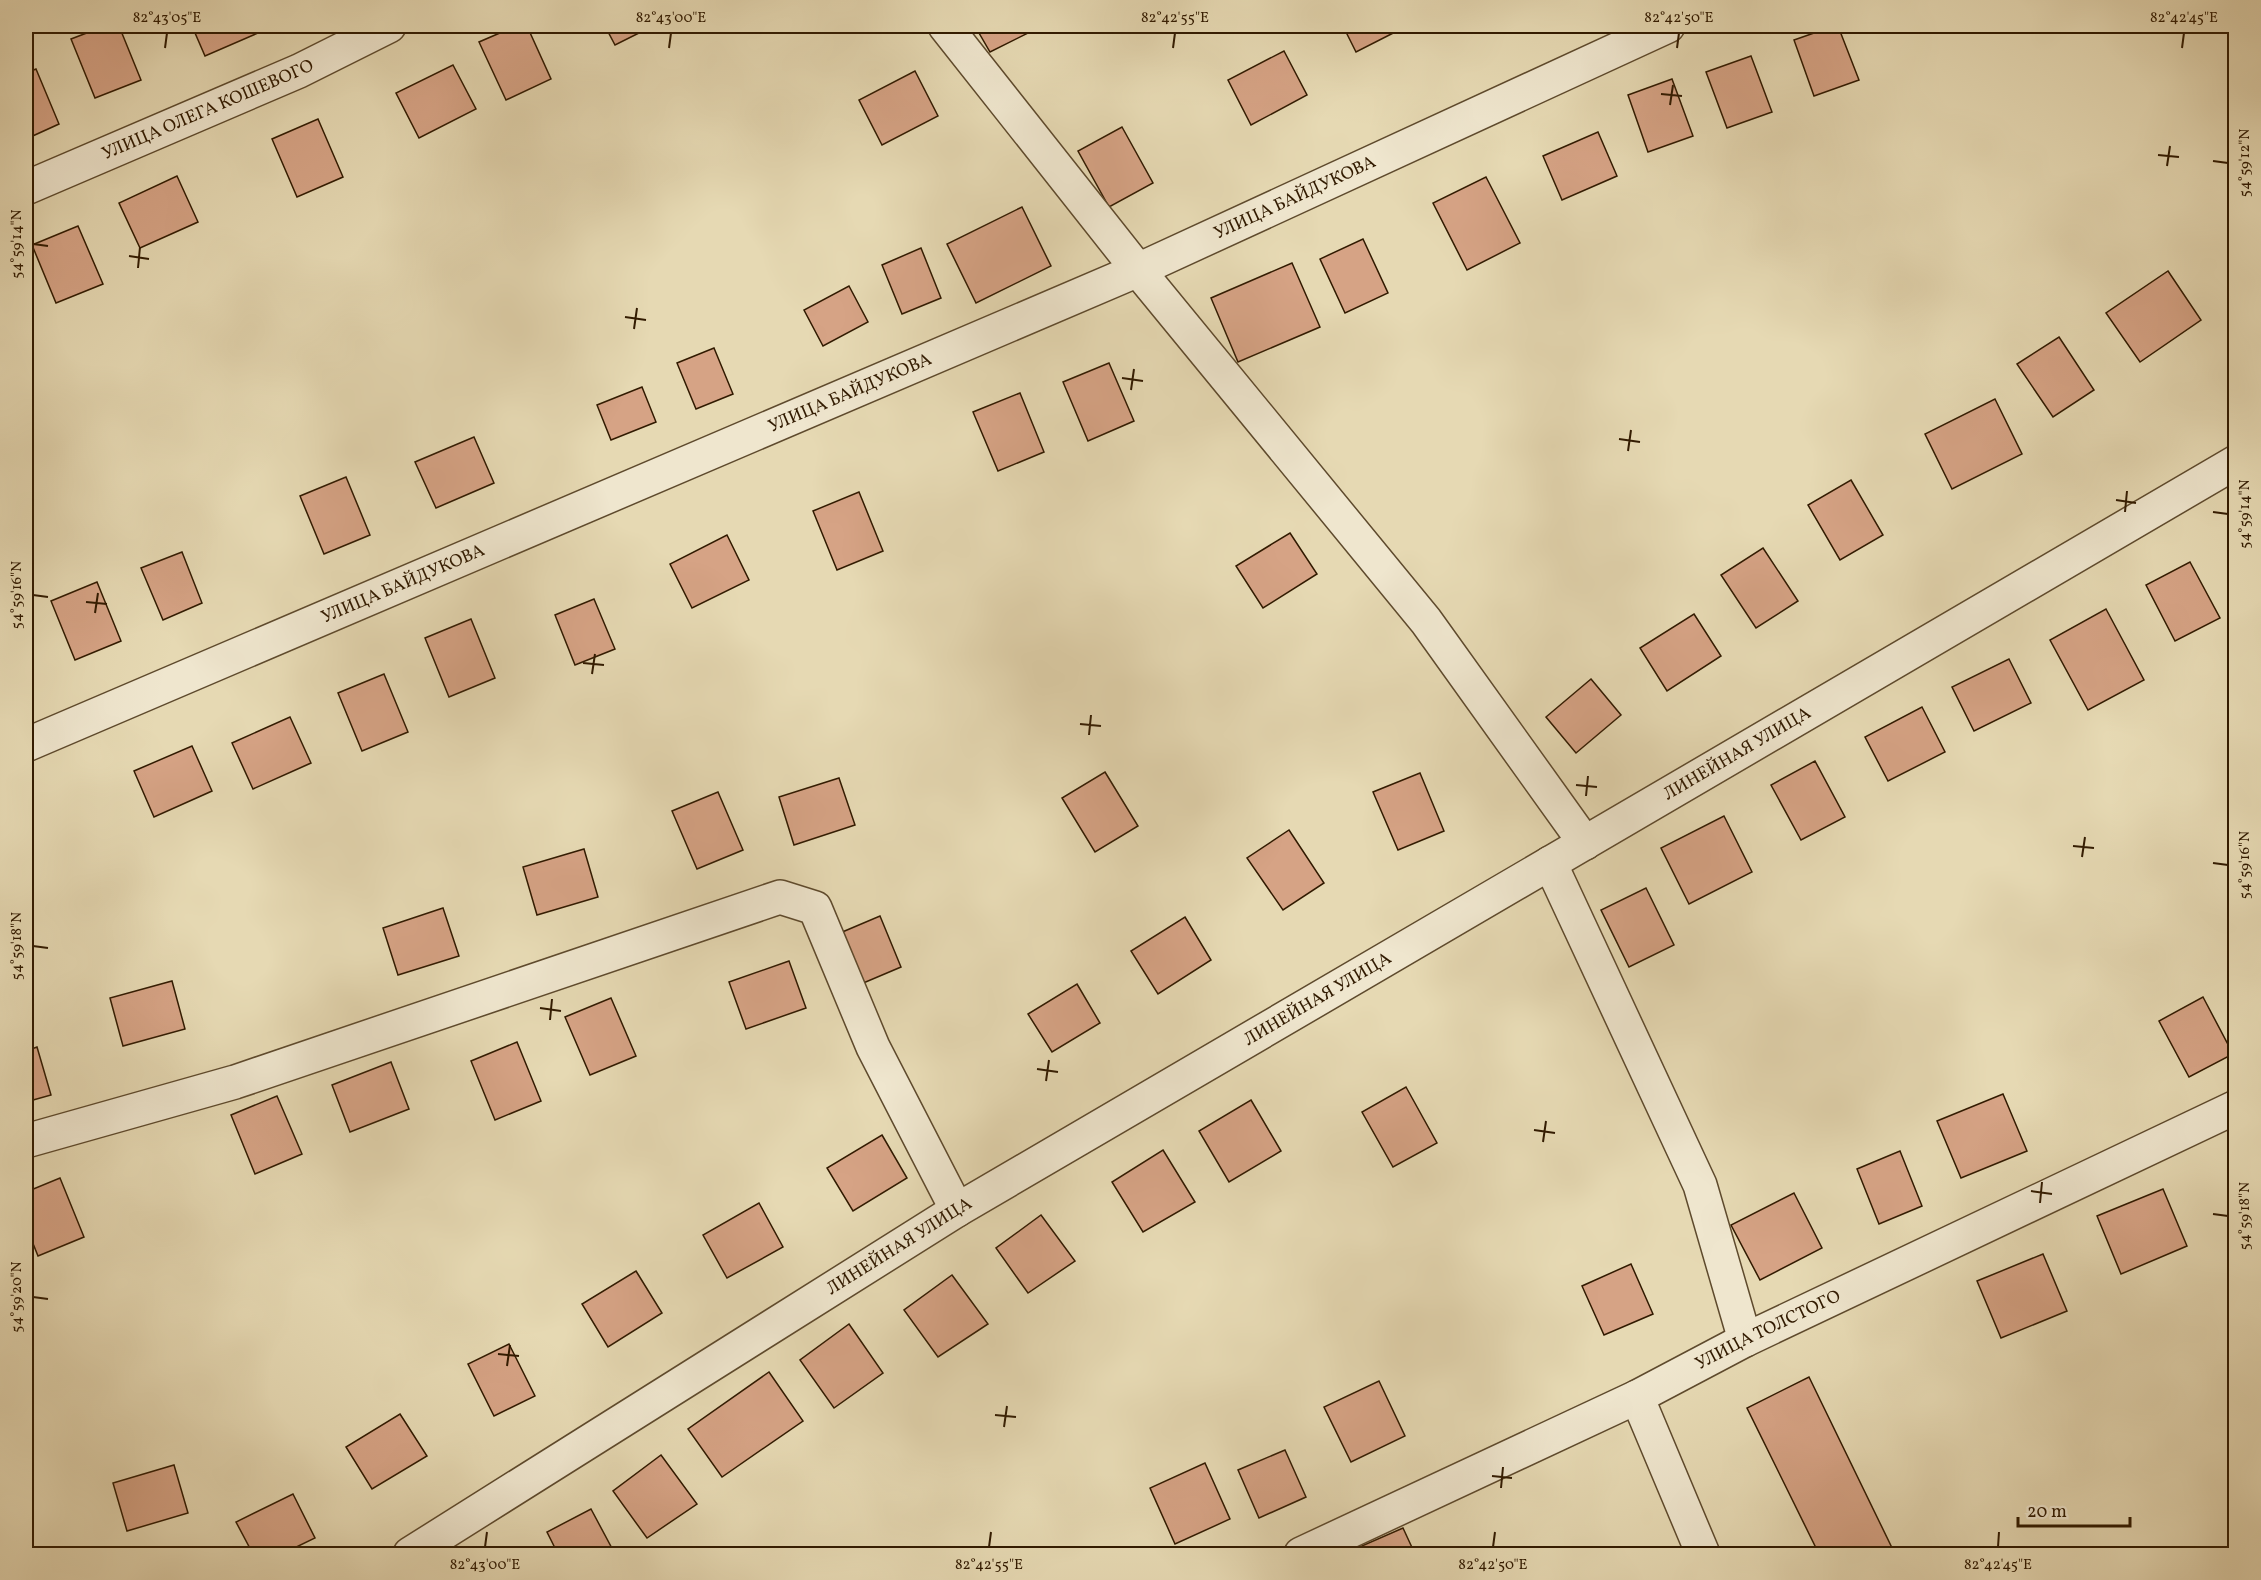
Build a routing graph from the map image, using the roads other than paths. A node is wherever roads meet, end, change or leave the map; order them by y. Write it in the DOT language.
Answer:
graph roads {
  1 [pos="389,26"];
  2 [pos="945,26"];
  3 [pos="1668,26"];
  4 [pos="26,188"];
  5 [pos="1138,270"];
  6 [pos="2235,462"];
  7 [pos="26,745"];
  8 [pos="1585,843"];
  9 [pos="1551,863"];
  10 [pos="2235,1107"];
  11 [pos="26,1141"];
  12 [pos="957,1210"];
  13 [pos="1745,1340"];
  14 [pos="1637,1397"];
  15 [pos="410,1554"];
  16 [pos="1301,1554"];
  17 [pos="1703,1554"];
  1 -- 4 [label="street, УЛИЦА ОЛЕГА КОШЕВОГО"];
  2 -- 5 [label="street"];
  3 -- 5 [label="street, УЛИЦА БАЙДУКОВА"];
  5 -- 7 [label="street, УЛИЦА БАЙДУКОВА"];
  5 -- 8 [label="street"];
  6 -- 8 [label="street, ЛИНЕЙНАЯ УЛИЦА"];
  8 -- 9 [label="street, ЛИНЕЙНАЯ УЛИЦА"];
  9 -- 12 [label="street, ЛИНЕЙНАЯ УЛИЦА"];
  9 -- 13 [label="street"];
  10 -- 13 [label="street, УЛИЦА ТОЛСТОГО"];
  11 -- 12 [label="street"];
  12 -- 15 [label="street, ЛИНЕЙНАЯ УЛИЦА"];
  13 -- 14 [label="street, УЛИЦА ТОЛСТОГО"];
  14 -- 16 [label="street, УЛИЦА ТОЛСТОГО"];
  14 -- 17 [label="street"];
}
